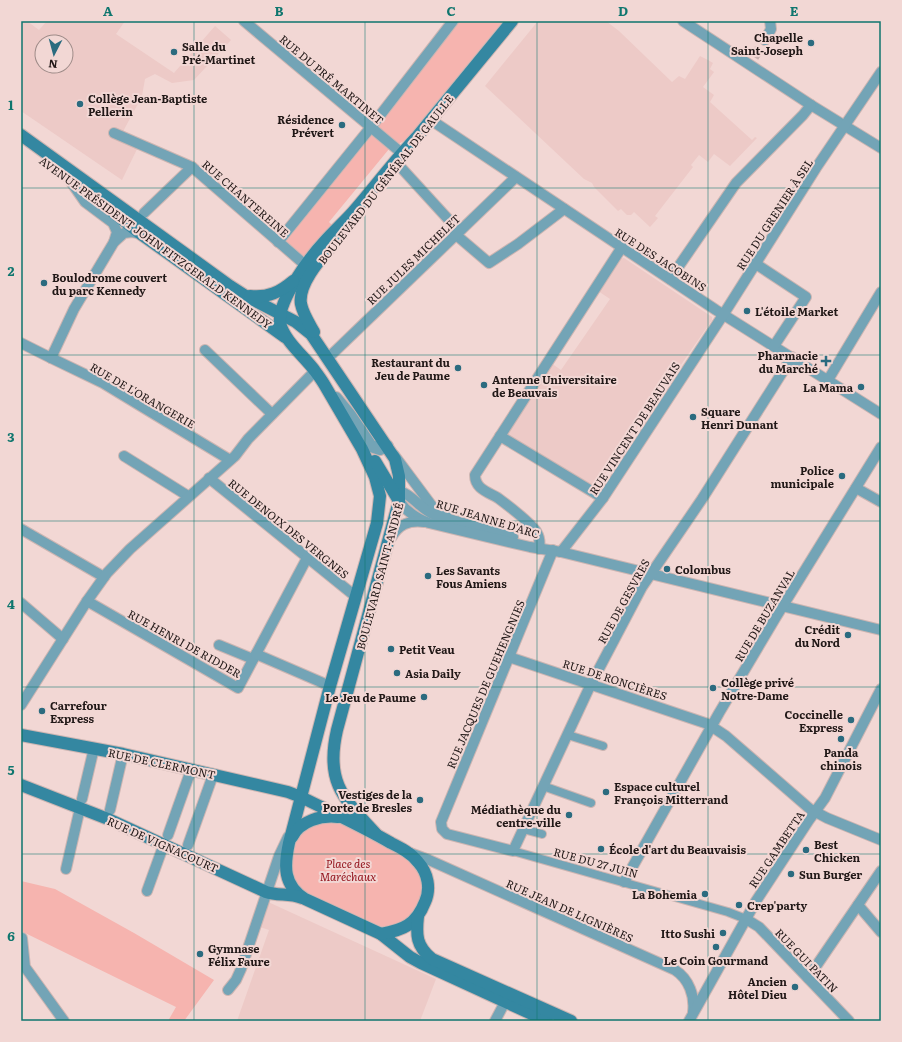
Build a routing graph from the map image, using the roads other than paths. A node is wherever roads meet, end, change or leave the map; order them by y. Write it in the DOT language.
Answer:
graph roads {
  1 [pos="244,21"];
  2 [pos="454,21"];
  3 [pos="512,21"];
  4 [pos="684,21"];
  5 [pos="770,21"];
  6 [pos="765,40"];
  7 [pos="881,72"];
  8 [pos="811,105"];
  9 [pos="431,120"];
  10 [pos="845,126"];
  11 [pos="371,127"];
  12 [pos="114,133"];
  13 [pos="21,135"];
  14 [pos="21,144"];
  15 [pos="881,148"];
  16 [pos="400,158"];
  17 [pos="192,167"];
  18 [pos="516,177"];
  19 [pos="68,179"];
  20 [pos="564,209"];
  21 [pos="144,213"];
  22 [pos="457,233"];
  23 [pos="141,234"];
  24 [pos="114,242"];
  25 [pos="278,242"];
  26 [pos="622,247"];
  27 [pos="756,264"];
  28 [pos="309,268"];
  29 [pos="298,278"];
  30 [pos="670,279"];
  31 [pos="881,292"];
  32 [pos="244,295"];
  33 [pos="280,312"];
  34 [pos="724,314"];
  35 [pos="290,341"];
  36 [pos="21,343"];
  37 [pos="774,346"];
  38 [pos="321,348"];
  39 [pos="205,350"];
  40 [pos="792,357"];
  41 [pos="51,358"];
  42 [pos="328,358"];
  43 [pos="315,371"];
  44 [pos="828,380"];
  45 [pos="324,384"];
  46 [pos="272,414"];
  47 [pos="881,414"];
  48 [pos="346,422"];
  49 [pos="500,436"];
  50 [pos="387,446"];
  51 [pos="881,447"];
  52 [pos="124,456"];
  53 [pos="230,460"];
  54 [pos="209,478"];
  55 [pos="856,488"];
  56 [pos="397,494"];
  57 [pos="188,496"];
  58 [pos="603,498"];
  59 [pos="881,502"];
  60 [pos="380,503"];
  61 [pos="429,523"];
  62 [pos="478,526"];
  63 [pos="21,529"];
  64 [pos="539,547"];
  65 [pos="385,551"];
  66 [pos="557,551"];
  67 [pos="307,558"];
  68 [pos="650,574"];
  69 [pos="104,577"];
  70 [pos="355,596"];
  71 [pos="87,601"];
  72 [pos="21,603"];
  73 [pos="782,606"];
  74 [pos="881,630"];
  75 [pos="63,639"];
  76 [pos="219,645"];
  77 [pos="255,657"];
  78 [pos="509,658"];
  79 [pos="591,684"];
  80 [pos="330,686"];
  81 [pos="881,689"];
  82 [pos="21,705"];
  83 [pos="712,726"];
  84 [pos="21,735"];
  85 [pos="568,735"];
  86 [pos="603,746"];
  87 [pos="94,748"];
  88 [pos="123,754"];
  89 [pos="191,770"];
  90 [pos="213,774"];
  91 [pos="21,785"];
  92 [pos="543,786"];
  93 [pos="301,797"];
  94 [pos="81,803"];
  95 [pos="591,803"];
  96 [pos="110,810"];
  97 [pos="815,812"];
  98 [pos="345,819"];
  99 [pos="441,827"];
  100 [pos="293,828"];
  101 [pos="523,829"];
  102 [pos="376,834"];
  103 [pos="542,834"];
  104 [pos="166,840"];
  105 [pos="881,840"];
  106 [pos="289,844"];
  107 [pos="188,845"];
  108 [pos="513,851"];
  109 [pos="409,853"];
  110 [pos="66,869"];
  111 [pos="881,871"];
  112 [pos="624,882"];
  113 [pos="147,891"];
  114 [pos="266,892"];
  115 [pos="305,899"];
  116 [pos="858,905"];
  117 [pos="418,916"];
  118 [pos="746,919"];
  119 [pos="881,932"];
  120 [pos="381,934"];
  121 [pos="22,938"];
  122 [pos="808,978"];
  123 [pos="228,990"];
  124 [pos="505,1002"];
  125 [pos="691,1017"];
  126 [pos="64,1021"];
  127 [pos="495,1021"];
  128 [pos="547,1021"];
  129 [pos="571,1021"];
  130 [pos="849,1021"];
  1 -- 11 [label="street, RUE DU PRÉ MARTINET"];
  2 -- 11 [label="street"];
  3 -- 9 [label="main road, BOULEVARD DU GÉNÉRAL DE GAULLE"];
  4 -- 8 [label="street"];
  5 -- 6 [label="street"];
  7 -- 10 [label="street, RUE DU GRENIER À SEL"];
  8 -- 10 [label="street"];
  8 -- 30 [label="street"];
  9 -- 16 [label="main road, BOULEVARD DU GÉNÉRAL DE GAULLE"];
  9 -- 18 [label="street, RUE DES JACOBINS"];
  10 -- 15 [label="street"];
  10 -- 27 [label="street, RUE DU GRENIER À SEL"];
  11 -- 16 [label="street, RUE DU PRÉ MARTINET"];
  11 -- 25 [label="street"];
  12 -- 17 [label="street, RUE CHANTEREINE"];
  13 -- 32 [label="main road, AVENUE PRÉSIDENT JOHN FITZGERALD KENNEDY"];
  14 -- 19 [label="main road, AVENUE PRÉSIDENT JOHN FITZGERALD KENNEDY"];
  16 -- 22 [label="street, RUE DU PRÉ MARTINET"];
  16 -- 28 [label="main road, BOULEVARD DU GÉNÉRAL DE GAULLE"];
  17 -- 21 [label="street"];
  17 -- 25 [label="street, RUE CHANTEREINE"];
  18 -- 20 [label="street, RUE DES JACOBINS"];
  18 -- 22 [label="street, RUE JULES MICHELET"];
  19 -- 23 [label="main road, AVENUE PRÉSIDENT JOHN FITZGERALD KENNEDY"];
  19 -- 24 [label="street"];
  20 -- 22 [label="street, RUE DU PRÉ MARTINET"];
  20 -- 26 [label="street, RUE DES JACOBINS"];
  22 -- 42 [label="street, RUE JULES MICHELET"];
  23 -- 24 [label="street"];
  23 -- 35 [label="main road, AVENUE PRÉSIDENT JOHN FITZGERALD KENNEDY"];
  24 -- 41 [label="street"];
  25 -- 28 [label="street, RUE CHANTEREINE"];
  26 -- 30 [label="street, RUE DES JACOBINS"];
  26 -- 49 [label="street"];
  27 -- 34 [label="street, RUE DU GRENIER À SEL"];
  27 -- 37 [label="street"];
  28 -- 29 [label="main road"];
  28 -- 38 [label="main road, BOULEVARD DU GÉNÉRAL DE GAULLE"];
  29 -- 32 [label="main road"];
  29 -- 33 [label="main road"];
  30 -- 34 [label="street, RUE DES JACOBINS"];
  31 -- 44 [label="street"];
  32 -- 33 [label="main road, AVENUE PRÉSIDENT JOHN FITZGERALD KENNEDY"];
  33 -- 35 [label="main road"];
  33 -- 38 [label="main road, BOULEVARD SAINT-ANDRÉ"];
  34 -- 37 [label="street, RUE DES JACOBINS"];
  34 -- 58 [label="street, RUE VINCENT DE BEAUVAIS"];
  35 -- 43 [label="main road, BOULEVARD SAINT-ANDRÉ"];
  36 -- 41 [label="street, RUE DE L'ORANGERIE"];
  37 -- 40 [label="street, RUE DES JACOBINS"];
  38 -- 42 [label="main road, BOULEVARD SAINT-ANDRÉ"];
  39 -- 46 [label="street"];
  40 -- 44 [label="street, RUE DES JACOBINS"];
  40 -- 68 [label="street, RUE DE GESVRES"];
  41 -- 53 [label="street, RUE DE L'ORANGERIE"];
  42 -- 43 [label="main road"];
  42 -- 50 [label="main road, BOULEVARD SAINT-ANDRÉ"];
  43 -- 45 [label="main road, BOULEVARD SAINT-ANDRÉ"];
  43 -- 46 [label="street"];
  44 -- 47 [label="street, RUE DES JACOBINS"];
  45 -- 48 [label="main road, BOULEVARD SAINT-ANDRÉ"];
  45 -- 50 [label="street"];
  46 -- 53 [label="street"];
  48 -- 56 [label="main road"];
  48 -- 60 [label="main road, BOULEVARD SAINT-ANDRÉ"];
  49 -- 58 [label="street"];
  49 -- 64 [label="street"];
  50 -- 56 [label="main road, BOULEVARD SAINT-ANDRÉ"];
  50 -- 62 [label="street"];
  51 -- 55 [label="street, RUE DE BUZANVAL"];
  52 -- 57 [label="street"];
  53 -- 54 [label="street"];
  54 -- 57 [label="street"];
  54 -- 67 [label="street, RUE DENOIX DES VERGNES"];
  55 -- 59 [label="street"];
  55 -- 73 [label="street, RUE DE BUZANVAL"];
  56 -- 60 [label="main road"];
  56 -- 61 [label="street, RUE JEANNE D'ARC"];
  56 -- 62 [label="street, RUE JEANNE D'ARC"];
  56 -- 65 [label="main road, BOULEVARD SAINT-ANDRÉ"];
  57 -- 69 [label="street"];
  58 -- 66 [label="street, RUE VINCENT DE BEAUVAIS"];
  60 -- 70 [label="main road, BOULEVARD SAINT-ANDRÉ"];
  61 -- 64 [label="street, RUE JEANNE D'ARC"];
  61 -- 65 [label="street"];
  62 -- 64 [label="street, RUE JEANNE D'ARC"];
  63 -- 69 [label="street"];
  64 -- 66 [label="street, RUE JEANNE D'ARC"];
  65 -- 102 [label="main road, BOULEVARD SAINT-ANDRÉ"];
  66 -- 68 [label="street, RUE JEANNE D'ARC"];
  66 -- 78 [label="street, RUE JACQUES DE GUEHENGNIES"];
  67 -- 70 [label="street, RUE DENOIX DES VERGNES"];
  67 -- 77 [label="street"];
  68 -- 73 [label="street, RUE JEANNE D'ARC"];
  68 -- 79 [label="street, RUE DE GESVRES"];
  69 -- 71 [label="street"];
  70 -- 80 [label="main road, BOULEVARD SAINT-ANDRÉ"];
  71 -- 75 [label="street"];
  71 -- 77 [label="street, RUE HENRI DE RIDDER"];
  72 -- 75 [label="street"];
  73 -- 74 [label="street, RUE JEANNE D'ARC"];
  73 -- 83 [label="street, RUE DE BUZANVAL"];
  75 -- 82 [label="street"];
  76 -- 77 [label="street"];
  77 -- 80 [label="street"];
  78 -- 79 [label="street, RUE DE RONCIÈRES"];
  78 -- 99 [label="street, RUE JACQUES DE GUEHENGNIES"];
  79 -- 83 [label="street, RUE DE RONCIÈRES"];
  79 -- 85 [label="street, RUE DE GESVRES"];
  80 -- 93 [label="main road, BOULEVARD SAINT-ANDRÉ"];
  81 -- 97 [label="street, RUE GAMBETTA"];
  83 -- 97 [label="street, RUE DE RONCIÈRES"];
  83 -- 112 [label="street, RUE DE BUZANVAL"];
  84 -- 87 [label="main road, RUE DE CLERMONT"];
  85 -- 86 [label="street"];
  85 -- 92 [label="street, RUE DE GESVRES"];
  87 -- 88 [label="main road, RUE DE CLERMONT"];
  87 -- 94 [label="street"];
  88 -- 89 [label="main road, RUE DE CLERMONT"];
  88 -- 96 [label="street"];
  89 -- 90 [label="main road, RUE DE CLERMONT"];
  89 -- 104 [label="street"];
  90 -- 93 [label="main road, RUE DE CLERMONT"];
  90 -- 107 [label="street"];
  91 -- 94 [label="main road, RUE DE VIGNACOURT"];
  92 -- 95 [label="street"];
  92 -- 101 [label="street, RUE DE GESVRES"];
  93 -- 98 [label="main road, RUE DE CLERMONT"];
  93 -- 100 [label="main road, BOULEVARD SAINT-ANDRÉ"];
  94 -- 104 [label="main road, RUE DE VIGNACOURT"];
  94 -- 110 [label="street"];
  97 -- 105 [label="street, RUE DE RONCIÈRES"];
  97 -- 118 [label="street, RUE GAMBETTA"];
  98 -- 102 [label="main road"];
  98 -- 106 [label="main road"];
  99 -- 108 [label="street, RUE DU 27 JUIN"];
  100 -- 106 [label="main road, BOULEVARD SAINT-ANDRÉ"];
  100 -- 114 [label="street"];
  101 -- 103 [label="street"];
  101 -- 108 [label="street, RUE DE GESVRES"];
  102 -- 109 [label="main road"];
  104 -- 113 [label="street"];
  104 -- 114 [label="main road, RUE DE VIGNACOURT"];
  106 -- 115 [label="main road"];
  108 -- 112 [label="street, RUE DU 27 JUIN"];
  109 -- 117 [label="main road"];
  109 -- 125 [label="street, RUE JEAN DE LIGNIÈRES"];
  111 -- 116 [label="street"];
  112 -- 118 [label="street, RUE DU 27 JUIN"];
  114 -- 115 [label="main road, RUE DE VIGNACOURT"];
  114 -- 123 [label="street"];
  115 -- 120 [label="main road"];
  116 -- 119 [label="street"];
  116 -- 122 [label="street"];
  117 -- 120 [label="main road"];
  117 -- 129 [label="main road"];
  118 -- 122 [label="street, RUE GUI PATIN"];
  118 -- 125 [label="street, RUE GAMBETTA"];
  120 -- 124 [label="main road"];
  121 -- 126 [label="street"];
  122 -- 130 [label="street, RUE GUI PATIN"];
  124 -- 127 [label="street"];
  124 -- 128 [label="main road"];
}
